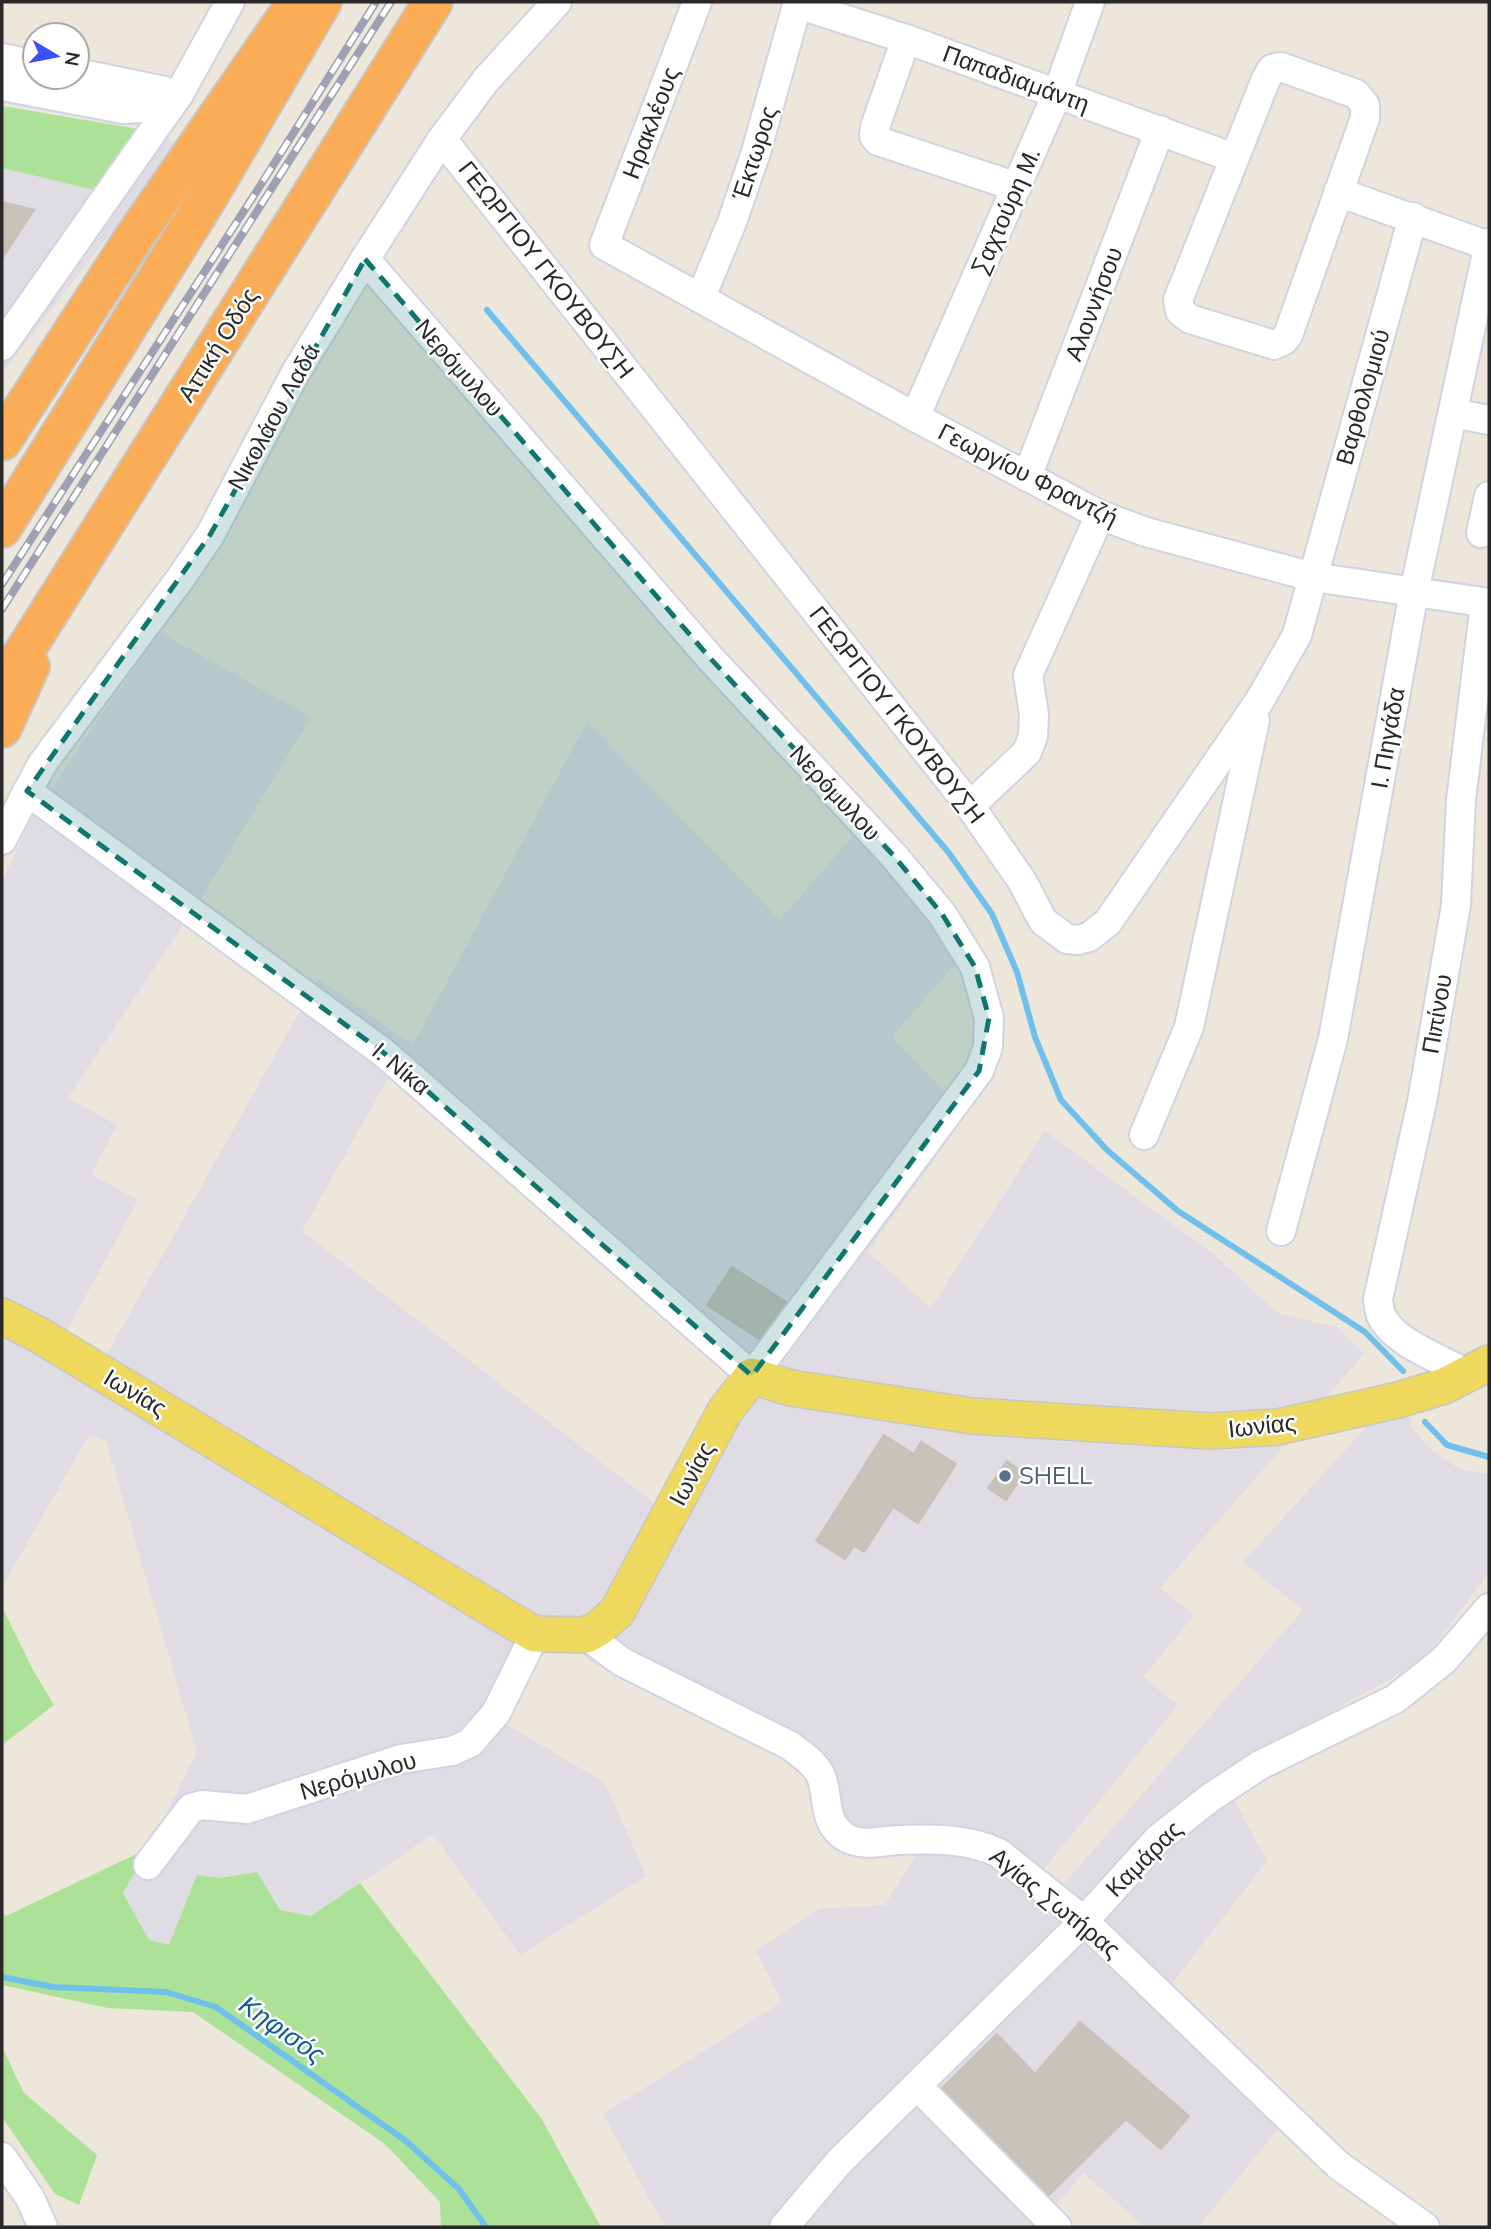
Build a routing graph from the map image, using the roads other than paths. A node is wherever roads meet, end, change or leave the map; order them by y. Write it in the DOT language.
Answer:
graph roads {
  1 [pos="230,2"];
  2 [pos="297,2"];
  3 [pos="322,2"];
  4 [pos="433,2"];
  5 [pos="557,2"];
  6 [pos="697,2"];
  7 [pos="1090,2"];
  8 [pos="797,3"];
  9 [pos="906,39"];
  10 [pos="2,58"];
  11 [pos="21,62"];
  12 [pos="91,76"];
  13 [pos="2,86"];
  14 [pos="179,94"];
  15 [pos="1057,94"];
  16 [pos="103,107"];
  17 [pos="1160,130"];
  18 [pos="442,139"];
  19 [pos="1234,158"];
  20 [pos="126,172"];
  21 [pos="1017,187"];
  22 [pos="1338,192"];
  23 [pos="1413,217"];
  24 [pos="604,245"];
  25 [pos="1489,245"];
  26 [pos="365,259"];
  27 [pos="701,297"];
  28 [pos="2,346"];
  29 [pos="1453,413"];
  30 [pos="915,417"];
  31 [pos="1489,420"];
  32 [pos="2,441"];
  33 [pos="1027,477"];
  34 [pos="1489,496"];
  35 [pos="1100,515"];
  36 [pos="2,528"];
  37 [pos="1481,533"];
  38 [pos="1313,577"];
  39 [pos="67,585"];
  40 [pos="1415,592"];
  41 [pos="1487,603"];
  42 [pos="2,687"];
  43 [pos="1260,700"];
  44 [pos="2,728"];
  45 [pos="27,791"];
  46 [pos="970,806"];
  47 [pos="2,840"];
  48 [pos="1144,1135"];
  49 [pos="1281,1231"];
  50 [pos="2,1317"];
  51 [pos="1467,1374"];
  52 [pos="752,1376"];
  53 [pos="1489,1608"];
  54 [pos="535,1634"];
  55 [pos="586,1635"];
  56 [pos="148,1865"];
  57 [pos="1084,1921"];
  58 [pos="917,2086"];
  59 [pos="2,2157"];
  60 [pos="43,2227"];
  61 [pos="784,2227"];
  62 [pos="1057,2227"];
  63 [pos="1425,2227"];
  1 -- 14 [label="street"];
  2 -- 32 [label="highway"];
  3 -- 36 [label="highway"];
  4 -- 39 [label="highway, Αττική Οδός"];
  5 -- 18 [label="street, Νικολάου Λαδά"];
  6 -- 24 [label="street, Ηρακλέους"];
  7 -- 15 [label="street, Σαχτούρη Μ."];
  8 -- 9 [label="street, Παπαδιαμάντη"];
  8 -- 27 [label="street, Έκτωρος"];
  9 -- 15 [label="street, Παπαδιαμάντη"];
  9 -- 21 [label="street"];
  10 -- 11 [label="street"];
  12 -- 14 [label="street"];
  13 -- 16 [label="street"];
  14 -- 16 [label="street"];
  14 -- 20 [label="street"];
  15 -- 17 [label="street, Παπαδιαμάντη"];
  15 -- 21 [label="street, Σαχτούρη Μ."];
  16 -- 20 [label="street"];
  17 -- 19 [label="street, Παπαδιαμάντη"];
  17 -- 33 [label="street, Αλοννήσου"];
  18 -- 26 [label="street, Νικολάου Λαδά"];
  18 -- 46 [label="street, ΓΕΩΡΓΙΟΥ ΓΚΟΥΒΟΥΣΗ"];
  19 -- 22 [label="street"];
  19 -- 22 [label="street"];
  20 -- 28 [label="street"];
  21 -- 30 [label="street, Σαχτούρη Μ."];
  22 -- 23 [label="street"];
  23 -- 25 [label="street"];
  23 -- 38 [label="street, Βαρθολομιού"];
  24 -- 27 [label="street, Γεωργίου Φραντζή"];
  25 -- 29 [label="street, Ι. Πηγάδα"];
  26 -- 45 [label="street, Νικολάου Λαδά"];
  26 -- 52 [label="street, Νερόμυλου"];
  27 -- 30 [label="street, Γεωργίου Φραντζή"];
  29 -- 31 [label="street"];
  29 -- 40 [label="street, Ι. Πηγάδα"];
  30 -- 33 [label="street, Γεωργίου Φραντζή"];
  33 -- 35 [label="street, Γεωργίου Φραντζή"];
  34 -- 37 [label="street"];
  35 -- 38 [label="street, Γεωργίου Φραντζή"];
  35 -- 46 [label="street"];
  38 -- 40 [label="street, Γεωργίου Φραντζή"];
  38 -- 43 [label="street, ΓΕΩΡΓΙΟΥ ΓΚΟΥΒΟΥΣΗ"];
  39 -- 42 [label="highway, Αττική Οδός"];
  39 -- 44 [label="highway"];
  40 -- 41 [label="street, Γεωργίου Φραντζή"];
  40 -- 49 [label="street, Ι. Πηγάδα"];
  41 -- 51 [label="street, Πιπίνου"];
  43 -- 46 [label="street, ΓΕΩΡΓΙΟΥ ΓΚΟΥΒΟΥΣΗ"];
  43 -- 48 [label="street"];
  45 -- 47 [label="street, Νικολάου Λαδά"];
  45 -- 52 [label="street, Ι. Νίκα"];
  50 -- 54 [label="main road, Ιωνίας"];
  51 -- 52 [label="main road, Ιωνίας"];
  52 -- 55 [label="main road, Ιωνίας"];
  53 -- 57 [label="street, Καμάρας"];
  54 -- 55 [label="main road, Ιωνίας"];
  54 -- 56 [label="street, Νερόμυλου"];
  55 -- 57 [label="street, Αγίας Σωτήρας"];
  57 -- 58 [label="street, Καμάρας"];
  57 -- 63 [label="street, Αγίας Σωτήρας"];
  58 -- 61 [label="street, Καμάρας"];
  58 -- 62 [label="street"];
  59 -- 60 [label="street"];
}
